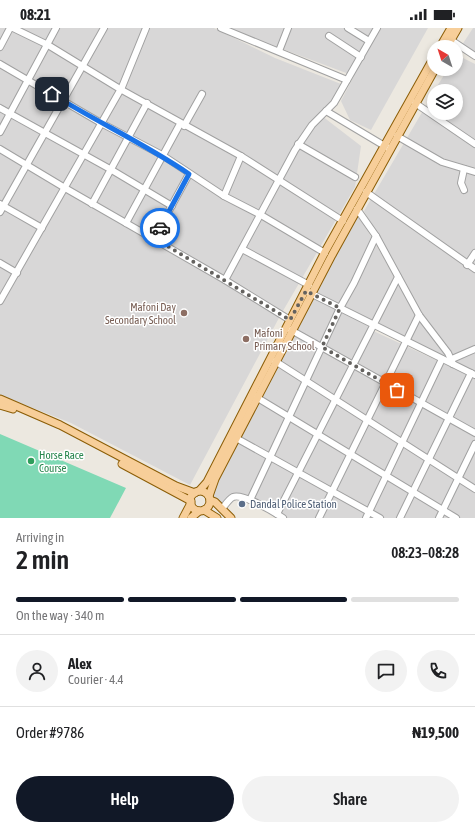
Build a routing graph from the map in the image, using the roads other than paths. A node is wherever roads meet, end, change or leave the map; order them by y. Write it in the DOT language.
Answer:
graph roads {
  1 [pos="12,28"];
  2 [pos="56,28"];
  3 [pos="104,28"];
  4 [pos="146,28"];
  5 [pos="221,28"];
  6 [pos="348,28"];
  7 [pos="377,28"];
  8 [pos="451,28"];
  9 [pos="458,28"];
  10 [pos="286,29"];
  11 [pos="329,36"];
  12 [pos="444,40"];
  13 [pos="451,40"];
  14 [pos="370,41"];
  15 [pos="48,45"];
  16 [pos="0,47"];
  17 [pos="463,48"];
  18 [pos="279,51"];
  19 [pos="475,56"];
  20 [pos="361,57"];
  21 [pos="0,64"];
  22 [pos="82,65"];
  23 [pos="427,70"];
  24 [pos="430,76"];
  25 [pos="29,80"];
  26 [pos="347,80"];
  27 [pos="120,89"];
  28 [pos="202,94"];
  29 [pos="63,101"];
  30 [pos="147,103"];
  31 [pos="415,103"];
  32 [pos="0,108"];
  33 [pos="326,111"];
  34 [pos="10,114"];
  35 [pos="101,123"];
  36 [pos="182,125"];
  37 [pos="0,132"];
  38 [pos="44,133"];
  39 [pos="397,136"];
  40 [pos="129,138"];
  41 [pos="298,144"];
  42 [pos="475,144"];
  43 [pos="387,147"];
  44 [pos="0,149"];
  45 [pos="84,155"];
  46 [pos="162,155"];
  47 [pos="241,156"];
  48 [pos="28,165"];
  49 [pos="110,169"];
  50 [pos="464,169"];
  51 [pos="475,172"];
  52 [pos="189,174"];
  53 [pos="355,177"];
  54 [pos="279,179"];
  55 [pos="65,188"];
  56 [pos="144,190"];
  57 [pos="464,190"];
  58 [pos="366,192"];
  59 [pos="224,196"];
  60 [pos="92,204"];
  61 [pos="2,205"];
  62 [pos="172,206"];
  63 [pos="357,209"];
  64 [pos="0,212"];
  65 [pos="261,215"];
  66 [pos="342,221"];
  67 [pos="126,223"];
  68 [pos="42,228"];
  69 [pos="376,236"];
  70 [pos="154,238"];
  71 [pos="242,249"];
  72 [pos="325,253"];
  73 [pos="475,253"];
  74 [pos="0,263"];
  75 [pos="468,265"];
  76 [pos="475,269"];
  77 [pos="17,273"];
  78 [pos="398,277"];
  79 [pos="225,280"];
  80 [pos="309,290"];
  81 [pos="0,301"];
  82 [pos="340,308"];
  83 [pos="419,315"];
  84 [pos="290,320"];
  85 [pos="373,326"];
  86 [pos="291,330"];
  87 [pos="406,342"];
  88 [pos="322,347"];
  89 [pos="475,349"];
  90 [pos="442,359"];
  91 [pos="276,361"];
  92 [pos="453,361"];
  93 [pos="353,365"];
  94 [pos="473,374"];
  95 [pos="306,380"];
  96 [pos="385,384"];
  97 [pos="256,397"];
  98 [pos="0,399"];
  99 [pos="336,399"];
  100 [pos="421,404"];
  101 [pos="0,405"];
  102 [pos="289,417"];
  103 [pos="449,419"];
  104 [pos="367,420"];
  105 [pos="475,433"];
  106 [pos="318,434"];
  107 [pos="236,438"];
  108 [pos="402,443"];
  109 [pos="475,444"];
  110 [pos="350,454"];
  111 [pos="270,457"];
  112 [pos="429,460"];
  113 [pos="138,469"];
  114 [pos="298,472"];
  115 [pos="386,475"];
  116 [pos="458,478"];
  117 [pos="475,489"];
  118 [pos="332,491"];
  119 [pos="197,492"];
  120 [pos="413,492"];
  121 [pos="210,498"];
  122 [pos="250,500"];
  123 [pos="191,502"];
  124 [pos="222,509"];
  125 [pos="202,510"];
  126 [pos="443,510"];
  127 [pos="368,515"];
  128 [pos="280,516"];
  129 [pos="183,518"];
  130 [pos="191,518"];
  131 [pos="217,518"];
  132 [pos="231,518"];
  133 [pos="319,518"];
  134 [pos="380,518"];
  135 [pos="400,518"];
  136 [pos="439,518"];
  137 [pos="456,518"];
  1 -- 15 [label="street"];
  1 -- 16 [label="street"];
  2 -- 15 [label="street"];
  3 -- 22 [label="street"];
  4 -- 27 [label="street"];
  5 -- 18 [label="street"];
  6 -- 14 [label="street"];
  7 -- 14 [label="street"];
  8 -- 12 [label="main road"];
  9 -- 13 [label="main road"];
  10 -- 18 [label="street"];
  11 -- 20 [label="street"];
  14 -- 20 [label="street"];
  15 -- 22 [label="street"];
  15 -- 25 [label="street"];
  17 -- 19 [label="street"];
  18 -- 26 [label="street"];
  20 -- 26 [label="street"];
  21 -- 25 [label="street"];
  22 -- 27 [label="street"];
  22 -- 29 [label="street"];
  23 -- 43 [label="main road"];
  24 -- 31 [label="main road"];
  25 -- 29 [label="street"];
  25 -- 34 [label="street"];
  26 -- 33 [label="street"];
  27 -- 30 [label="street"];
  27 -- 35 [label="street"];
  28 -- 36 [label="street"];
  29 -- 35 [label="street"];
  29 -- 38 [label="street"];
  30 -- 36 [label="street"];
  30 -- 40 [label="street"];
  31 -- 39 [label="main road"];
  31 -- 42 [label="street"];
  32 -- 34 [label="street"];
  33 -- 41 [label="street"];
  33 -- 43 [label="street"];
  34 -- 37 [label="street"];
  34 -- 38 [label="street"];
  35 -- 40 [label="street"];
  35 -- 45 [label="street"];
  36 -- 46 [label="street"];
  36 -- 47 [label="street"];
  38 -- 45 [label="street"];
  38 -- 48 [label="street"];
  39 -- 43 [label="main road"];
  39 -- 50 [label="street"];
  40 -- 46 [label="street"];
  40 -- 49 [label="street"];
  41 -- 53 [label="street"];
  41 -- 54 [label="street"];
  43 -- 58 [label="main road"];
  43 -- 66 [label="main road"];
  44 -- 48 [label="street"];
  45 -- 49 [label="street"];
  45 -- 55 [label="street"];
  46 -- 52 [label="street"];
  46 -- 56 [label="street"];
  47 -- 54 [label="street"];
  47 -- 59 [label="street"];
  48 -- 55 [label="street"];
  48 -- 61 [label="street"];
  49 -- 56 [label="street"];
  49 -- 60 [label="street"];
  50 -- 51 [label="street"];
  50 -- 57 [label="street"];
  52 -- 59 [label="street"];
  52 -- 62 [label="street"];
  54 -- 65 [label="street"];
  54 -- 66 [label="street"];
  55 -- 60 [label="street"];
  55 -- 68 [label="street"];
  56 -- 62 [label="street"];
  56 -- 67 [label="street"];
  58 -- 63 [label="main road"];
  58 -- 75 [label="street"];
  59 -- 65 [label="street"];
  60 -- 67 [label="street"];
  61 -- 64 [label="street"];
  61 -- 68 [label="street"];
  62 -- 70 [label="street"];
  63 -- 69 [label="street"];
  63 -- 80 [label="main road"];
  65 -- 71 [label="street"];
  65 -- 72 [label="street"];
  66 -- 72 [label="main road"];
  67 -- 70 [label="street"];
  68 -- 77 [label="street"];
  69 -- 78 [label="street"];
  69 -- 82 [label="street"];
  70 -- 79 [label="street"];
  71 -- 79 [label="street"];
  71 -- 80 [label="street"];
  72 -- 80 [label="main road"];
  73 -- 75 [label="street"];
  74 -- 77 [label="street"];
  75 -- 76 [label="street"];
  77 -- 81 [label="street"];
  78 -- 83 [label="street"];
  78 -- 85 [label="street"];
  79 -- 84 [label="street"];
  80 -- 82 [label="street"];
  80 -- 84 [label="main road"];
  80 -- 86 [label="main road"];
  82 -- 85 [label="street"];
  82 -- 88 [label="street"];
  83 -- 87 [label="street"];
  83 -- 92 [label="street"];
  84 -- 119 [label="main road"];
  85 -- 87 [label="street"];
  85 -- 93 [label="street"];
  86 -- 88 [label="street"];
  86 -- 91 [label="main road"];
  87 -- 90 [label="street"];
  87 -- 96 [label="street"];
  88 -- 93 [label="street"];
  88 -- 95 [label="street"];
  89 -- 92 [label="street"];
  90 -- 92 [label="street"];
  90 -- 100 [label="street"];
  91 -- 95 [label="street"];
  91 -- 97 [label="main road"];
  92 -- 94 [label="street"];
  93 -- 96 [label="street"];
  93 -- 99 [label="street"];
  94 -- 103 [label="street"];
  95 -- 99 [label="street"];
  95 -- 102 [label="street"];
  96 -- 100 [label="street"];
  96 -- 104 [label="street"];
  97 -- 102 [label="street"];
  97 -- 107 [label="main road"];
  98 -- 113 [label="main road"];
  99 -- 104 [label="street"];
  99 -- 106 [label="street"];
  100 -- 103 [label="street"];
  100 -- 108 [label="street"];
  101 -- 113 [label="main road"];
  102 -- 106 [label="street"];
  102 -- 111 [label="street"];
  103 -- 105 [label="street"];
  103 -- 112 [label="street"];
  104 -- 108 [label="street"];
  104 -- 110 [label="street"];
  106 -- 110 [label="street"];
  106 -- 114 [label="street"];
  107 -- 111 [label="street"];
  107 -- 121 [label="main road"];
  108 -- 112 [label="street"];
  108 -- 115 [label="street"];
  109 -- 116 [label="street"];
  110 -- 115 [label="street"];
  110 -- 118 [label="street"];
  111 -- 114 [label="street"];
  111 -- 122 [label="street"];
  112 -- 116 [label="street"];
  112 -- 120 [label="street"];
  113 -- 119 [label="main road"];
  113 -- 123 [label="main road"];
  114 -- 118 [label="street"];
  114 -- 128 [label="street"];
  115 -- 120 [label="street"];
  115 -- 127 [label="street"];
  116 -- 117 [label="street"];
  116 -- 126 [label="street"];
  118 -- 127 [label="street"];
  118 -- 133 [label="street"];
  119 -- 121 [label="main road"];
  119 -- 123 [label="main road"];
  120 -- 126 [label="street"];
  120 -- 135 [label="street"];
  121 -- 124 [label="main road"];
  121 -- 125 [label="main road"];
  122 -- 124 [label="street"];
  122 -- 128 [label="street"];
  123 -- 125 [label="main road"];
  123 -- 129 [label="main road"];
  124 -- 132 [label="main road"];
  125 -- 130 [label="main road"];
  125 -- 131 [label="main road"];
  126 -- 136 [label="street"];
  126 -- 137 [label="street"];
  127 -- 134 [label="street"];
}
